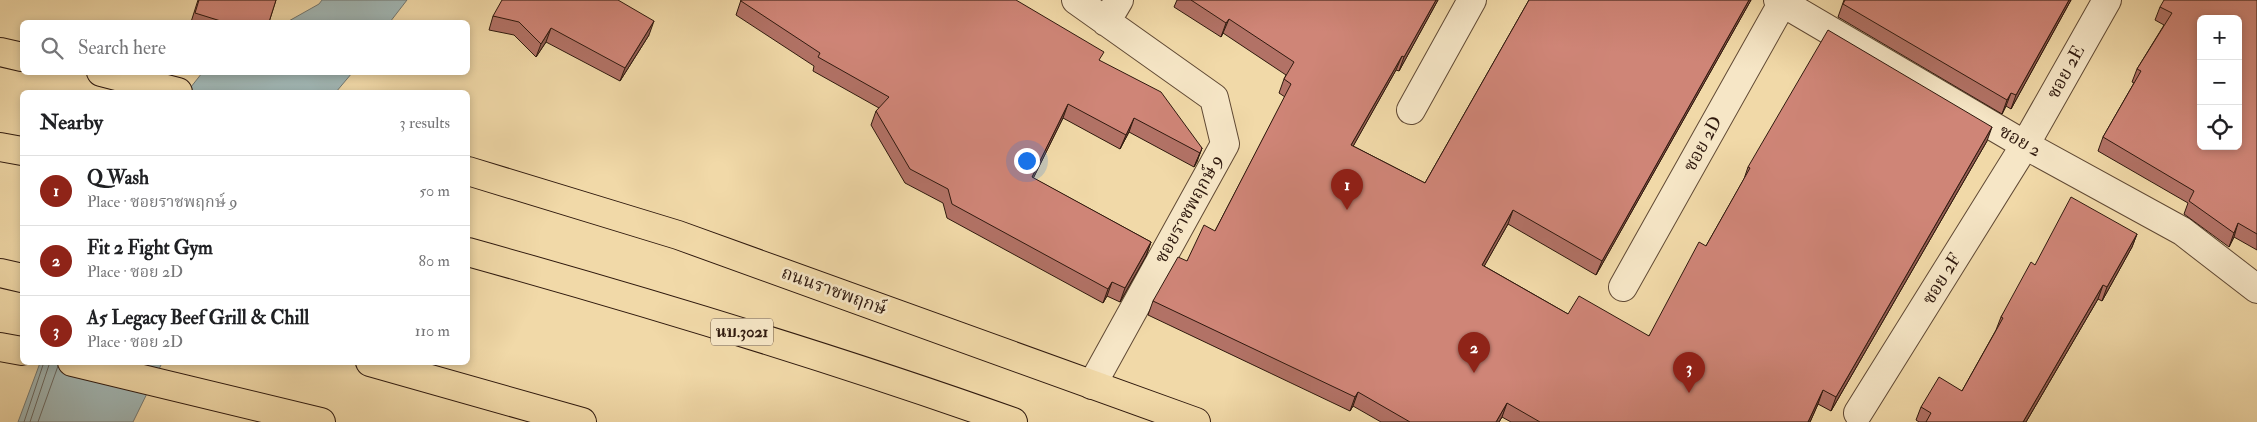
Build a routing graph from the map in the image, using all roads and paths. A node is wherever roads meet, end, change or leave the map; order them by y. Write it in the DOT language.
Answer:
graph roads {
  1 [pos="1076,0"];
  2 [pos="1472,0"];
  3 [pos="2107,0"];
  4 [pos="1781,1"];
  5 [pos="1113,11"];
  6 [pos="0,52"];
  7 [pos="20,57"];
  8 [pos="111,75"];
  9 [pos="170,90"];
  10 [pos="1410,110"];
  11 [pos="2025,145"];
  12 [pos="0,147"];
  13 [pos="20,151"];
  14 [pos="470,172"];
  15 [pos="470,253"];
  16 [pos="0,273"];
  17 [pos="20,278"];
  18 [pos="1623,287"];
  19 [pos="2257,289"];
  20 [pos="85,365"];
  21 [pos="381,365"];
  22 [pos="1092,385"];
  23 [pos="1858,413"];
  24 [pos="321,422"];
  25 [pos="582,422"];
  26 [pos="1013,422"];
  27 [pos="1196,422"];
  1 -- 5 [label="street, ซอยราชพฤกษ์ 9"];
  2 -- 10 [label="street"];
  3 -- 11 [label="street, ซอย 2E"];
  4 -- 11 [label="street, ซอย 2"];
  4 -- 18 [label="street, ซอย 2D"];
  5 -- 22 [label="street, ซอยราชพฤกษ์ 9"];
  6 -- 7 [label="main road"];
  8 -- 9 [label="main road"];
  11 -- 19 [label="street, ซอย 2"];
  11 -- 23 [label="street, ซอย 2F"];
  12 -- 13 [label="main road"];
  14 -- 22 [label="main road, ถนนราชพฤกษ์"];
  15 -- 26 [label="main road, นบ.3021"];
  16 -- 17 [label="main road"];
  20 -- 24 [label="main road"];
  21 -- 25 [label="main road"];
  22 -- 27 [label="main road, ถนนราชพฤกษ์"];
}
